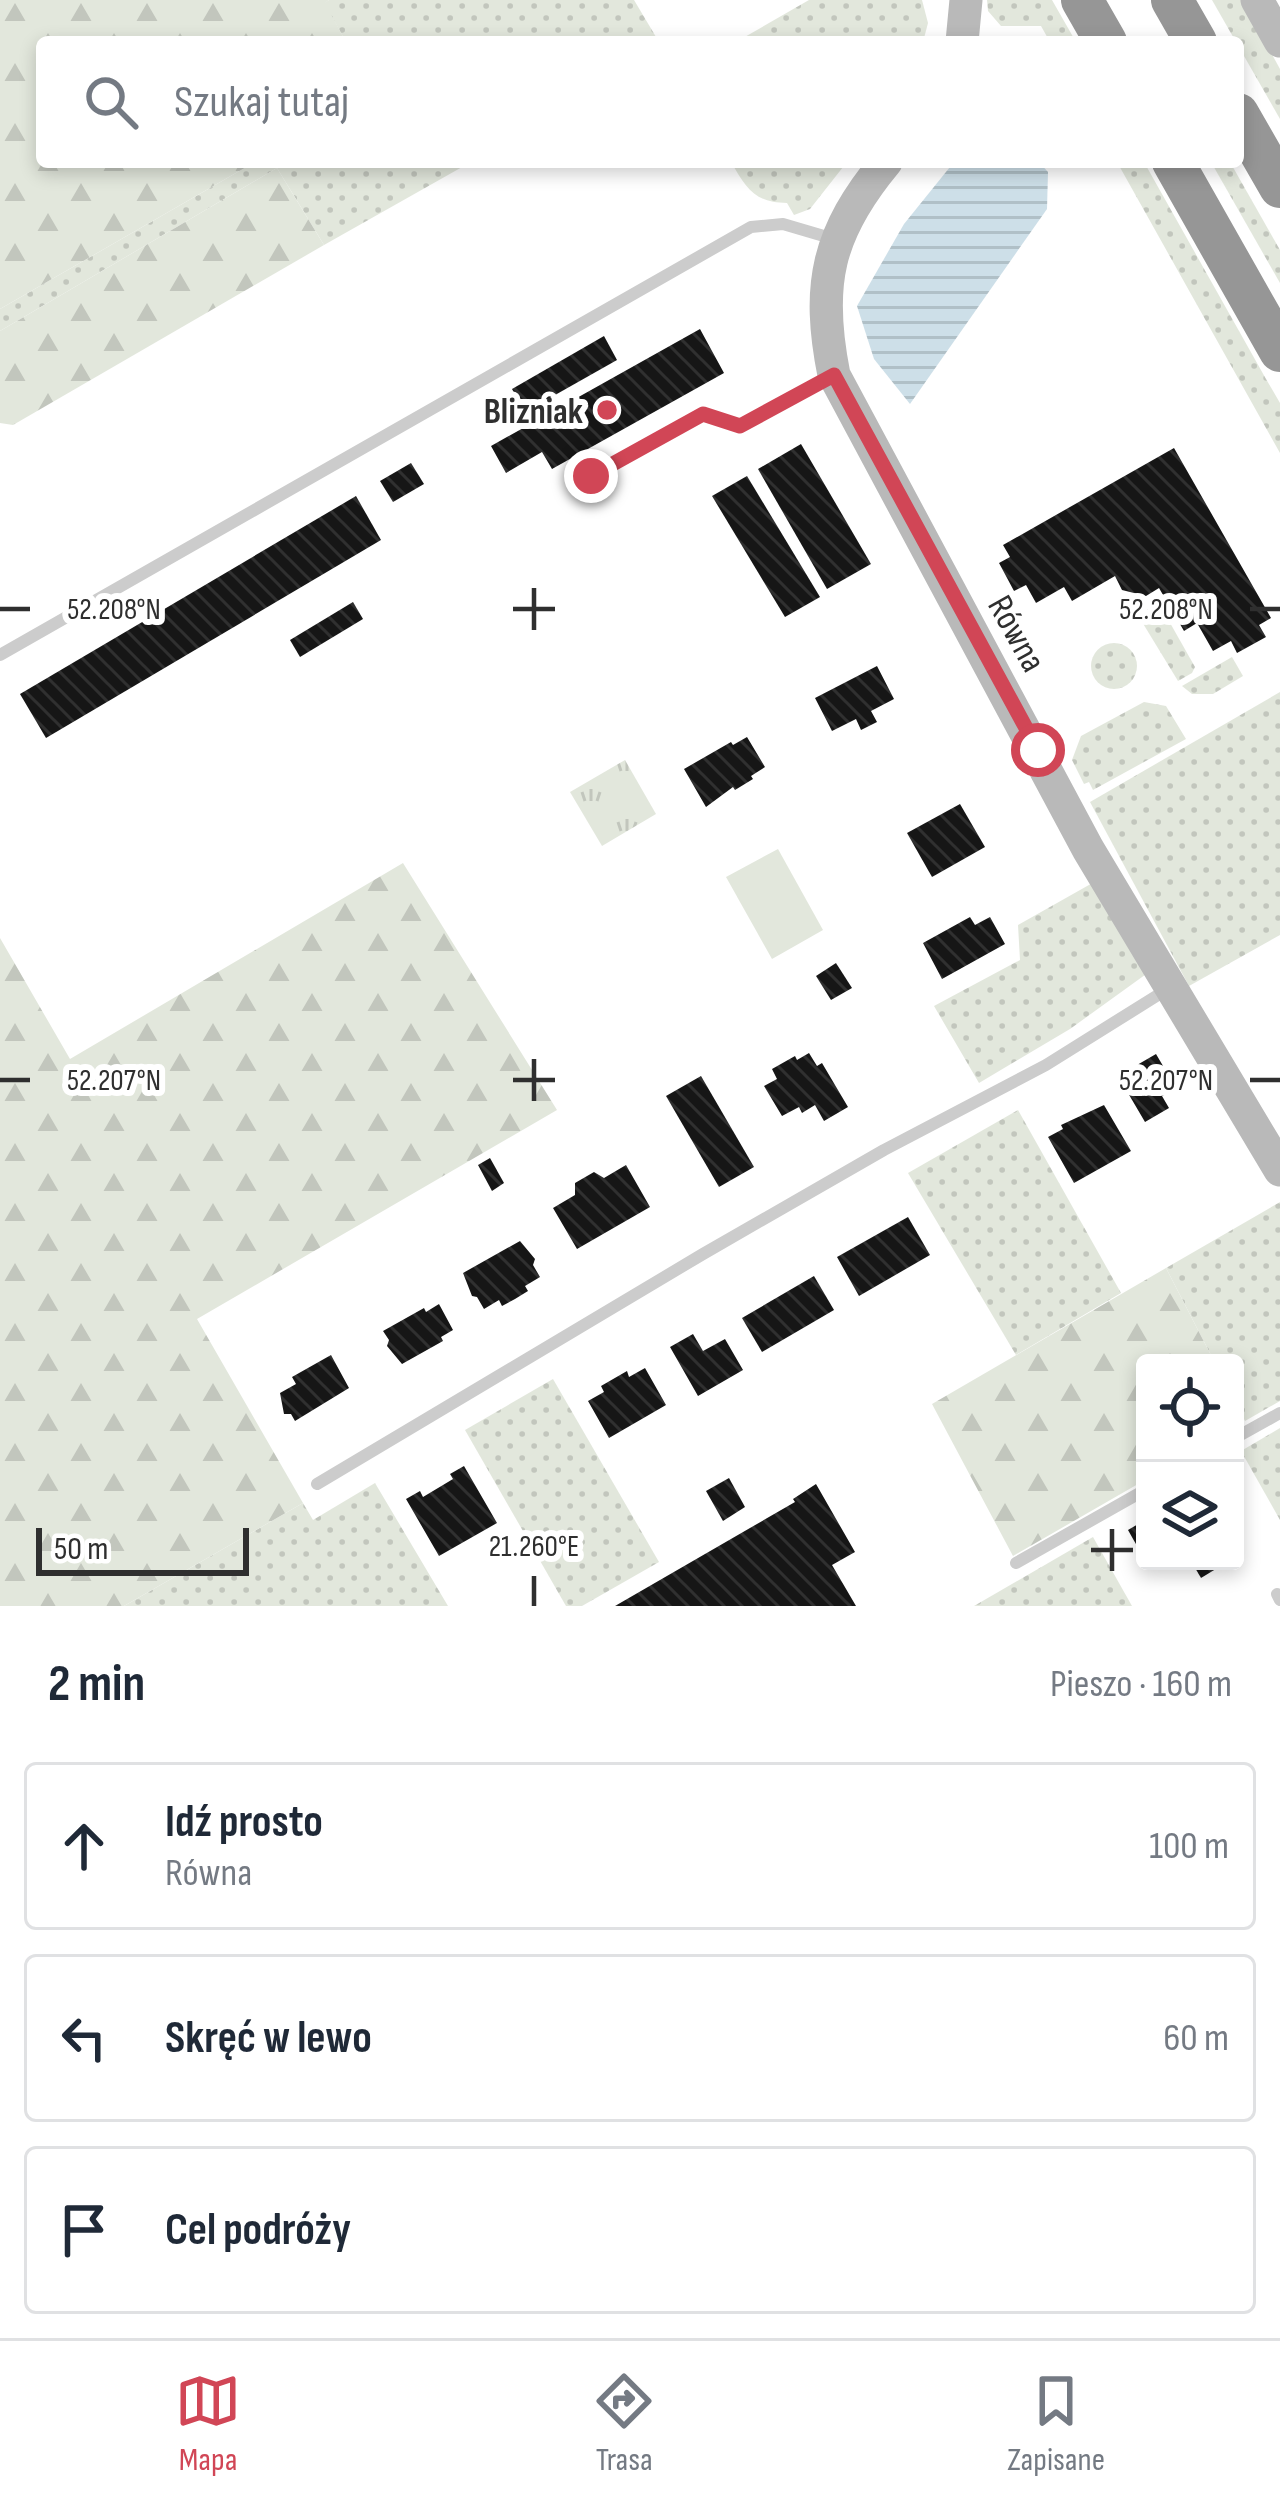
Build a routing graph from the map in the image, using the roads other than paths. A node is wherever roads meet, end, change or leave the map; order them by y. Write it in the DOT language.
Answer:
graph roads {
  1 [pos="966,0"];
  2 [pos="1082,0"];
  3 [pos="1172,0"];
  4 [pos="1257,0"];
  5 [pos="963,36"];
  6 [pos="1103,36"];
  7 [pos="1193,36"];
  8 [pos="1280,41"];
  9 [pos="1244,124"];
  10 [pos="881,168"];
  11 [pos="1176,168"];
  12 [pos="1280,187"];
  13 [pos="835,239"];
  14 [pos="1280,351"];
  15 [pos="834,375"];
  16 [pos="591,476"];
  17 [pos="0,656"];
  18 [pos="1172,986"];
  19 [pos="1280,1170"];
  20 [pos="1280,1413"];
  21 [pos="1244,1433"];
  22 [pos="317,1484"];
  23 [pos="1136,1495"];
  24 [pos="1016,1563"];
  1 -- 5 [label="street"];
  2 -- 6 [label="highway"];
  3 -- 7 [label="highway"];
  4 -- 8 [label="street"];
  9 -- 12 [label="highway"];
  10 -- 13 [label="street"];
  11 -- 14 [label="highway"];
  13 -- 15 [label="street, Równa"];
  13 -- 17 [label="lane"];
  15 -- 16 [label="lane"];
  15 -- 18 [label="street, Równa"];
  18 -- 19 [label="street, Równa"];
  18 -- 22 [label="lane"];
  20 -- 21 [label="lane"];
  23 -- 24 [label="lane"];
}
